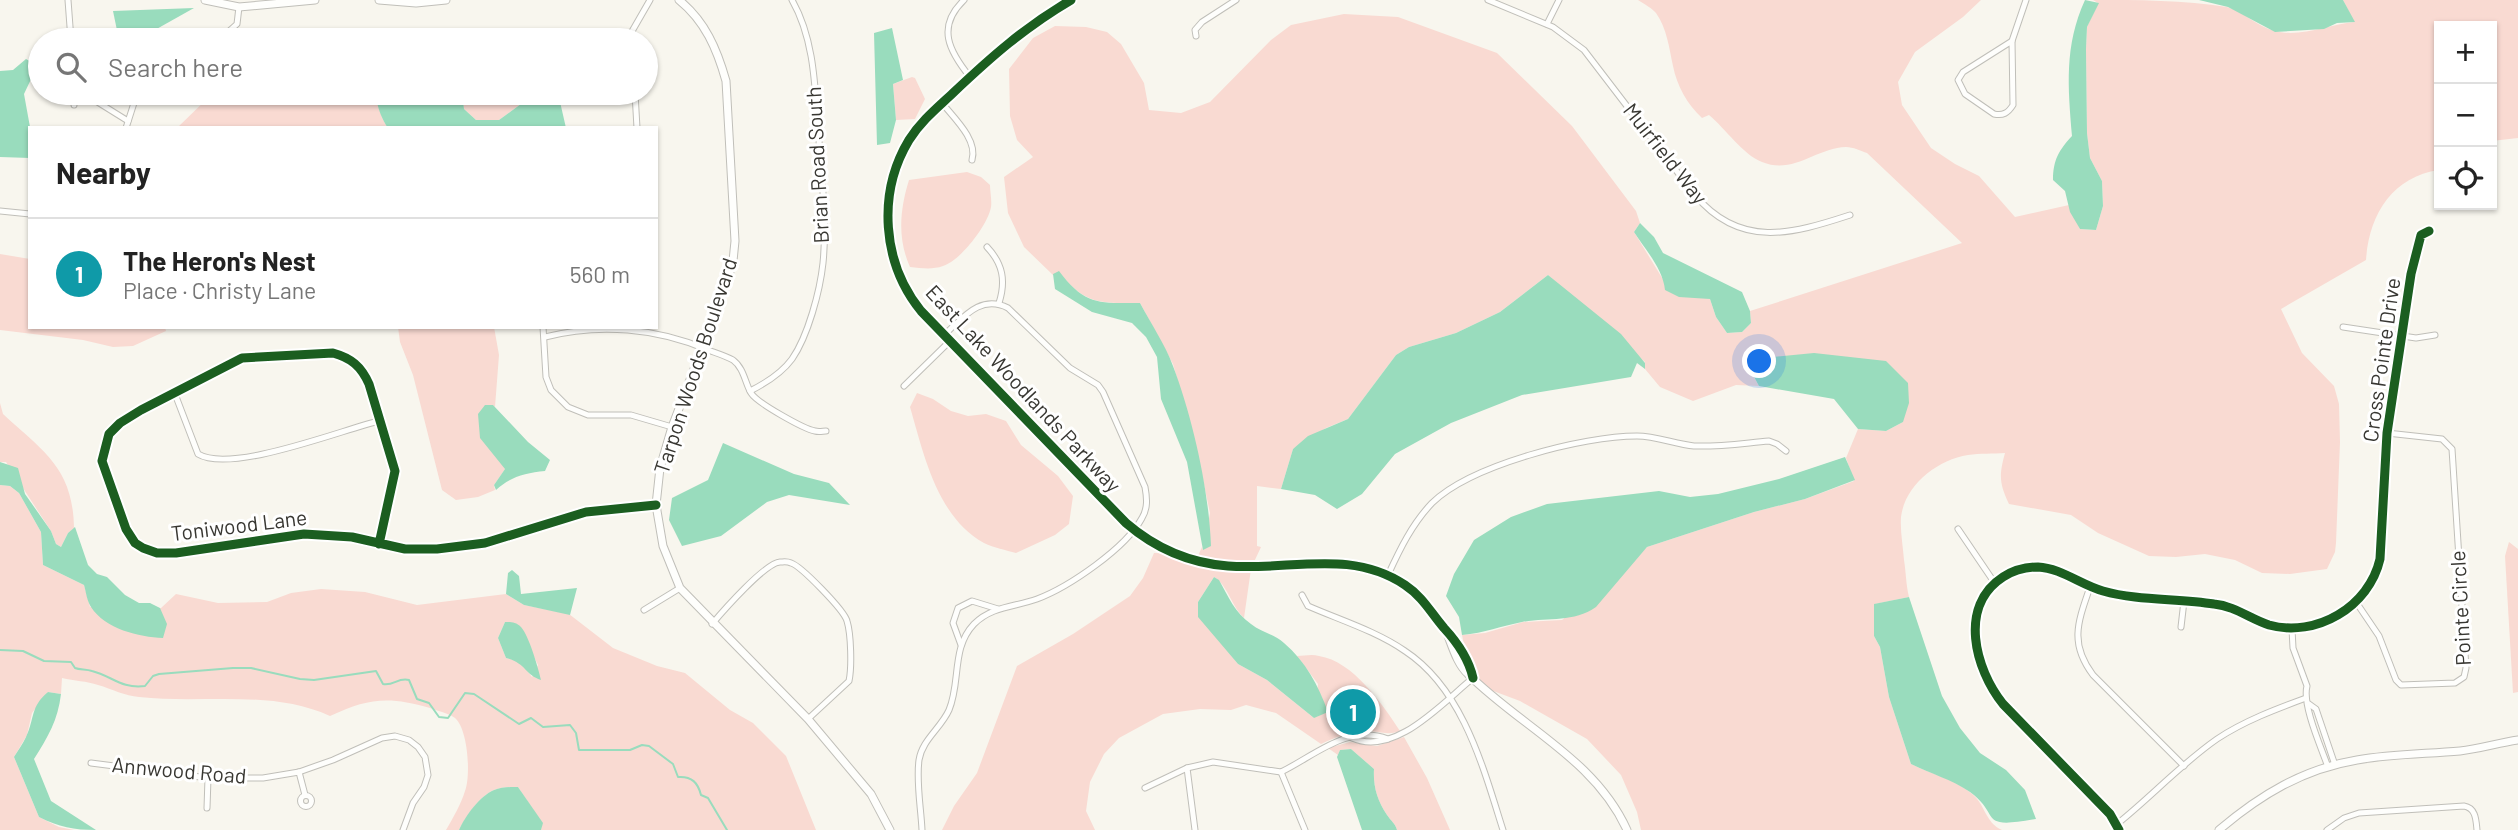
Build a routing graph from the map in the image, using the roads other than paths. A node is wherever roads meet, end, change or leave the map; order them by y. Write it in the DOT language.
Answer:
graph roads {
  1 [pos="68,0"];
  2 [pos="205,0"];
  3 [pos="315,0"];
  4 [pos="379,0"];
  5 [pos="446,0"];
  6 [pos="650,0"];
  7 [pos="679,0"];
  8 [pos="792,0"];
  9 [pos="964,0"];
  10 [pos="1071,0"];
  11 [pos="1237,0"];
  12 [pos="1488,0"];
  13 [pos="1559,0"];
  14 [pos="2025,0"];
  15 [pos="239,7"];
  16 [pos="1547,24"];
  17 [pos="70,28"];
  18 [pos="232,28"];
  19 [pos="634,28"];
  20 [pos="1196,36"];
  21 [pos="2012,41"];
  22 [pos="970,77"];
  23 [pos="942,103"];
  24 [pos="100,105"];
  25 [pos="133,105"];
  26 [pos="636,105"];
  27 [pos="127,124"];
  28 [pos="638,126"];
  29 [pos="972,160"];
  30 [pos="0,211"];
  31 [pos="28,214"];
  32 [pos="1850,215"];
  33 [pos="2429,231"];
  34 [pos="987,247"];
  35 [pos="999,303"];
  36 [pos="2343,327"];
  37 [pos="543,329"];
  38 [pos="2435,335"];
  39 [pos="2402,336"];
  40 [pos="545,337"];
  41 [pos="947,338"];
  42 [pos="703,348"];
  43 [pos="904,386"];
  44 [pos="750,391"];
  45 [pos="175,394"];
  46 [pos="379,421"];
  47 [pos="672,427"];
  48 [pos="826,431"];
  49 [pos="2387,433"];
  50 [pos="1786,451"];
  51 [pos="656,505"];
  52 [pos="1958,529"];
  53 [pos="1134,530"];
  54 [pos="379,544"];
  55 [pos="1388,575"];
  56 [pos="1994,582"];
  57 [pos="2090,587"];
  58 [pos="680,588"];
  59 [pos="1302,595"];
  60 [pos="2184,600"];
  61 [pos="2356,601"];
  62 [pos="998,609"];
  63 [pos="644,610"];
  64 [pos="712,624"];
  65 [pos="2181,627"];
  66 [pos="2292,629"];
  67 [pos="961,645"];
  68 [pos="1474,678"];
  69 [pos="1449,697"];
  70 [pos="2306,698"];
  71 [pos="808,719"];
  72 [pos="2518,740"];
  73 [pos="91,763"];
  74 [pos="2184,765"];
  75 [pos="2331,766"];
  76 [pos="1187,768"];
  77 [pos="299,772"];
  78 [pos="1281,772"];
  79 [pos="208,778"];
  80 [pos="1145,788"];
  81 [pos="305,795"];
  82 [pos="207,808"];
  83 [pos="2118,827"];
  84 [pos="403,830"];
  85 [pos="890,830"];
  86 [pos="922,830"];
  87 [pos="1195,830"];
  88 [pos="1305,830"];
  89 [pos="1503,830"];
  90 [pos="1627,830"];
  91 [pos="2219,830"];
  92 [pos="2327,830"];
  93 [pos="2477,830"];
  1 -- 17 [label="street"];
  2 -- 15 [label="street"];
  3 -- 15 [label="street"];
  4 -- 5 [label="street"];
  6 -- 19 [label="street"];
  7 -- 42 [label="street, Tarpon Woods Boulevard"];
  8 -- 44 [label="street, Brian Road South"];
  9 -- 22 [label="street"];
  10 -- 22 [label="street, East Lake Woodlands Parkway"];
  11 -- 20 [label="street"];
  12 -- 16 [label="street, Muirfield Way"];
  13 -- 16 [label="street"];
  14 -- 21 [label="street"];
  15 -- 18 [label="street"];
  16 -- 32 [label="street, Muirfield Way"];
  21 -- 21 [label="street"];
  22 -- 23 [label="street, East Lake Woodlands Parkway"];
  23 -- 29 [label="street"];
  23 -- 41 [label="street, East Lake Woodlands Parkway"];
  24 -- 27 [label="street"];
  25 -- 27 [label="street"];
  26 -- 28 [label="street"];
  30 -- 31 [label="street"];
  33 -- 39 [label="street, Cross Pointe Drive"];
  34 -- 35 [label="street"];
  35 -- 41 [label="street"];
  35 -- 53 [label="street"];
  36 -- 39 [label="street"];
  37 -- 40 [label="street"];
  38 -- 39 [label="street"];
  39 -- 49 [label="street, Cross Pointe Drive"];
  40 -- 42 [label="street"];
  40 -- 47 [label="street"];
  41 -- 43 [label="street"];
  41 -- 53 [label="street, East Lake Woodlands Parkway"];
  42 -- 44 [label="street"];
  42 -- 47 [label="street, Tarpon Woods Boulevard"];
  44 -- 48 [label="street"];
  45 -- 46 [label="street"];
  45 -- 46 [label="street, Toniwood Lane"];
  45 -- 54 [label="street, Toniwood Lane"];
  46 -- 54 [label="street, Toniwood Lane"];
  47 -- 51 [label="street, Tarpon Woods Boulevard"];
  49 -- 61 [label="street, Cross Pointe Drive"];
  49 -- 61 [label="street, Pointe Circle"];
  50 -- 55 [label="street"];
  51 -- 54 [label="street, Toniwood Lane"];
  51 -- 58 [label="street, Tarpon Woods Boulevard"];
  52 -- 56 [label="street"];
  53 -- 55 [label="street, East Lake Woodlands Parkway"];
  53 -- 62 [label="street"];
  55 -- 68 [label="street, East Lake Woodlands Parkway"];
  56 -- 57 [label="street, Cross Pointe Drive"];
  56 -- 83 [label="street"];
  57 -- 60 [label="street, Cross Pointe Drive"];
  57 -- 74 [label="street"];
  58 -- 63 [label="street"];
  58 -- 64 [label="street, Tarpon Woods Boulevard"];
  59 -- 69 [label="street"];
  60 -- 65 [label="street"];
  60 -- 66 [label="street, Cross Pointe Drive"];
  61 -- 66 [label="street, Cross Pointe Drive"];
  62 -- 67 [label="street"];
  62 -- 67 [label="street"];
  64 -- 71 [label="street, Tarpon Woods Boulevard"];
  64 -- 71 [label="street"];
  66 -- 70 [label="street"];
  67 -- 86 [label="street"];
  68 -- 69 [label="street"];
  68 -- 90 [label="street, East Lake Woodlands Parkway"];
  69 -- 78 [label="street"];
  69 -- 89 [label="street"];
  70 -- 74 [label="street"];
  70 -- 75 [label="street"];
  71 -- 85 [label="street, Tarpon Woods Boulevard"];
  72 -- 75 [label="street"];
  73 -- 79 [label="street, Annwood Road"];
  74 -- 83 [label="street"];
  75 -- 91 [label="street"];
  76 -- 78 [label="street"];
  76 -- 80 [label="street"];
  76 -- 87 [label="street"];
  77 -- 79 [label="street, Annwood Road"];
  77 -- 81 [label="street"];
  77 -- 84 [label="street, Annwood Road"];
  78 -- 88 [label="street"];
  79 -- 82 [label="street"];
  92 -- 93 [label="street"];
}
